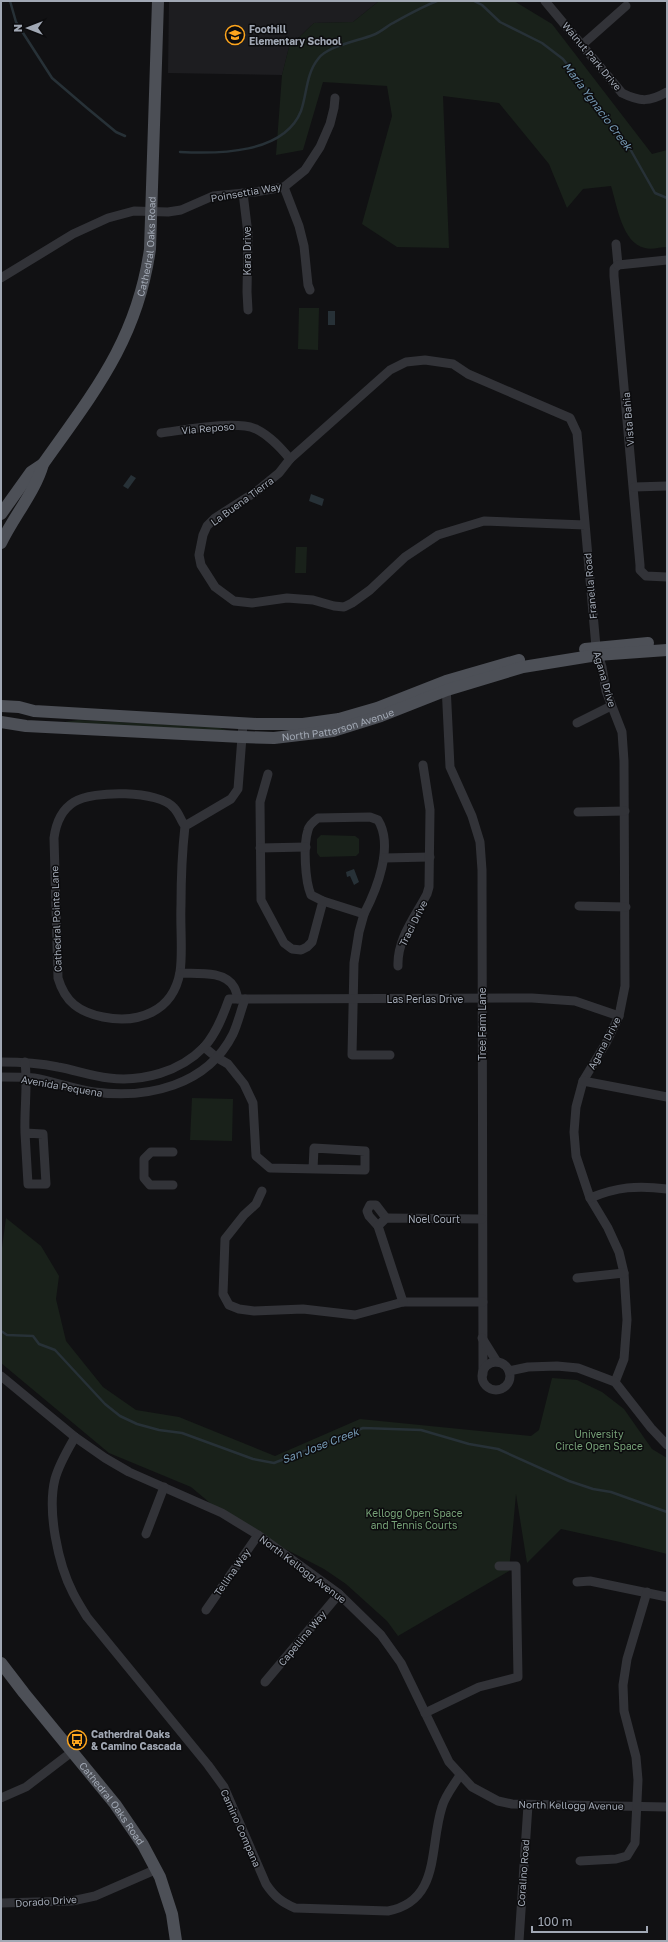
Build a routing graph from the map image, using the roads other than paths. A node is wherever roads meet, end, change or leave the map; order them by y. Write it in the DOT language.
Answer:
graph roads {
  1 [pos="158,1"];
  2 [pos="546,1"];
  3 [pos="626,6"];
  4 [pos="582,45"];
  5 [pos="667,92"];
  6 [pos="335,98"];
  7 [pos="284,187"];
  8 [pos="243,193"];
  9 [pos="152,210"];
  10 [pos="616,244"];
  11 [pos="667,260"];
  12 [pos="618,265"];
  13 [pos="1,278"];
  14 [pos="310,290"];
  15 [pos="248,310"];
  16 [pos="161,433"];
  17 [pos="290,459"];
  18 [pos="43,464"];
  19 [pos="667,486"];
  20 [pos="634,487"];
  21 [pos="1,514"];
  22 [pos="585,525"];
  23 [pos="1,543"];
  24 [pos="667,577"];
  25 [pos="667,642"];
  26 [pos="667,650"];
  27 [pos="596,651"];
  28 [pos="446,686"];
  29 [pos="1,706"];
  30 [pos="612,706"];
  31 [pos="1,722"];
  32 [pos="577,722"];
  33 [pos="243,724"];
  34 [pos="242,738"];
  35 [pos="423,765"];
  36 [pos="268,774"];
  37 [pos="625,811"];
  38 [pos="578,812"];
  39 [pos="185,826"];
  40 [pos="306,847"];
  41 [pos="260,848"];
  42 [pos="430,857"];
  43 [pos="384,858"];
  44 [pos="323,901"];
  45 [pos="578,906"];
  46 [pos="626,907"];
  47 [pos="364,914"];
  48 [pos="398,966"];
  49 [pos="180,973"];
  50 [pos="238,999"];
  51 [pos="482,999"];
  52 [pos="352,1000"];
  53 [pos="619,1016"];
  54 [pos="204,1047"];
  55 [pos="390,1055"];
  56 [pos="216,1057"];
  57 [pos="1,1062"];
  58 [pos="26,1062"];
  59 [pos="1,1076"];
  60 [pos="27,1078"];
  61 [pos="583,1081"];
  62 [pos="667,1097"];
  63 [pos="25,1133"];
  64 [pos="174,1152"];
  65 [pos="313,1169"];
  66 [pos="173,1185"];
  67 [pos="667,1189"];
  68 [pos="262,1191"];
  69 [pos="590,1198"];
  70 [pos="386,1218"];
  71 [pos="482,1219"];
  72 [pos="378,1226"];
  73 [pos="624,1273"];
  74 [pos="576,1278"];
  75 [pos="403,1302"];
  76 [pos="483,1302"];
  77 [pos="482,1338"];
  78 [pos="497,1362"];
  79 [pos="509,1371"];
  80 [pos="483,1374"];
  81 [pos="1,1376"];
  82 [pos="615,1382"];
  83 [pos="75,1437"];
  84 [pos="667,1445"];
  85 [pos="164,1487"];
  86 [pos="146,1534"];
  87 [pos="258,1535"];
  88 [pos="499,1566"];
  89 [pos="576,1582"];
  90 [pos="647,1592"];
  91 [pos="338,1594"];
  92 [pos="667,1597"];
  93 [pos="206,1610"];
  94 [pos="1,1663"];
  95 [pos="265,1682"];
  96 [pos="425,1712"];
  97 [pos="73,1751"];
  98 [pos="460,1775"];
  99 [pos="1,1798"];
  100 [pos="528,1806"];
  101 [pos="638,1806"];
  102 [pos="667,1807"];
  103 [pos="580,1861"];
  104 [pos="157,1869"];
  105 [pos="1,1904"];
  106 [pos="176,1941"];
  107 [pos="519,1941"];
  1 -- 9 [label="main road, Cathedral Oaks Road"];
  2 -- 4 [label="street, Walnut Park Drive"];
  3 -- 4 [label="street"];
  4 -- 5 [label="street, Walnut Park Drive"];
  6 -- 7 [label="street, Poinsettia Way"];
  7 -- 8 [label="street, Poinsettia Way"];
  7 -- 14 [label="street"];
  8 -- 9 [label="street, Poinsettia Way"];
  8 -- 15 [label="street, Kara Drive"];
  9 -- 13 [label="street, Poinsettia Way"];
  9 -- 18 [label="main road, Cathedral Oaks Road"];
  10 -- 12 [label="street, Vista Bahia"];
  11 -- 12 [label="street"];
  12 -- 20 [label="street, Vista Bahia"];
  16 -- 17 [label="street, Via Reposo"];
  17 -- 22 [label="street, La Buena Tierra"];
  17 -- 22 [label="street, La Buena Tierra"];
  18 -- 21 [label="main road, Cathedral Oaks Road"];
  18 -- 23 [label="main road, Cathedral Oaks Road"];
  19 -- 20 [label="street"];
  20 -- 24 [label="street, Vista Bahia"];
  22 -- 27 [label="street, Franella Road"];
  25 -- 27 [label="main road, North Patterson Avenue"];
  26 -- 27 [label="main road, North Patterson Avenue"];
  27 -- 28 [label="main road, North Patterson Avenue"];
  27 -- 30 [label="street, Agana Drive"];
  28 -- 33 [label="main road, North Patterson Avenue"];
  28 -- 34 [label="main road, North Patterson Avenue"];
  28 -- 51 [label="street, Tree Farm Lane"];
  29 -- 33 [label="main road, North Patterson Avenue"];
  30 -- 32 [label="street"];
  30 -- 37 [label="street, Agana Drive"];
  31 -- 34 [label="main road, North Patterson Avenue"];
  33 -- 34 [label="street"];
  34 -- 39 [label="street"];
  35 -- 42 [label="street, Traci Drive"];
  36 -- 41 [label="street"];
  37 -- 38 [label="street"];
  37 -- 46 [label="street, Agana Drive"];
  39 -- 49 [label="street, Cathedral Pointe Lane"];
  39 -- 49 [label="street, Cathedral Pointe Lane"];
  40 -- 41 [label="street"];
  40 -- 43 [label="street"];
  40 -- 44 [label="street"];
  41 -- 44 [label="street"];
  42 -- 43 [label="street"];
  42 -- 48 [label="street, Traci Drive"];
  43 -- 47 [label="street"];
  44 -- 47 [label="street"];
  45 -- 46 [label="street"];
  46 -- 53 [label="street, Agana Drive"];
  47 -- 52 [label="street"];
  49 -- 50 [label="street"];
  50 -- 52 [label="street, Las Perlas Drive"];
  50 -- 54 [label="street, Avenida Pequena"];
  50 -- 56 [label="street, Avenida Pequena"];
  51 -- 52 [label="street, Las Perlas Drive"];
  51 -- 53 [label="street, Las Perlas Drive"];
  51 -- 71 [label="street, Tree Farm Lane"];
  52 -- 55 [label="street"];
  53 -- 61 [label="street, Agana Drive"];
  54 -- 56 [label="street"];
  54 -- 58 [label="street, Avenida Pequena"];
  56 -- 60 [label="street, Avenida Pequena"];
  56 -- 65 [label="street"];
  57 -- 58 [label="street, Avenida Pequena"];
  58 -- 60 [label="street"];
  59 -- 60 [label="street, Avenida Pequena"];
  60 -- 63 [label="street"];
  61 -- 62 [label="street"];
  61 -- 69 [label="street, Agana Drive"];
  63 -- 63 [label="street"];
  64 -- 66 [label="street"];
  65 -- 65 [label="street"];
  67 -- 69 [label="street"];
  68 -- 75 [label="street"];
  69 -- 73 [label="street, Agana Drive"];
  70 -- 71 [label="street, Noel Court"];
  70 -- 72 [label="street"];
  70 -- 72 [label="street"];
  71 -- 76 [label="street, Tree Farm Lane"];
  72 -- 75 [label="street"];
  73 -- 74 [label="street"];
  73 -- 82 [label="street, Agana Drive"];
  75 -- 76 [label="street"];
  76 -- 77 [label="street, Tree Farm Lane"];
  77 -- 78 [label="street"];
  77 -- 80 [label="street, Tree Farm Lane"];
  78 -- 79 [label="street"];
  78 -- 80 [label="street"];
  79 -- 80 [label="street"];
  79 -- 82 [label="street"];
  81 -- 83 [label="street, North Kellogg Avenue"];
  82 -- 84 [label="street"];
  83 -- 85 [label="street, North Kellogg Avenue"];
  83 -- 98 [label="street, Camino Compana"];
  85 -- 86 [label="street"];
  85 -- 87 [label="street, North Kellogg Avenue"];
  87 -- 91 [label="street, North Kellogg Avenue"];
  87 -- 93 [label="street, Tellina Way"];
  88 -- 96 [label="street"];
  89 -- 90 [label="street"];
  90 -- 92 [label="street"];
  90 -- 101 [label="street"];
  91 -- 95 [label="street, Capellina Way"];
  91 -- 96 [label="street, North Kellogg Avenue"];
  94 -- 97 [label="main road, Cathedral Oaks Road"];
  96 -- 98 [label="street, North Kellogg Avenue"];
  97 -- 99 [label="street"];
  97 -- 104 [label="main road, Cathedral Oaks Road"];
  98 -- 100 [label="street, North Kellogg Avenue"];
  100 -- 101 [label="street, North Kellogg Avenue"];
  100 -- 107 [label="street, Coralino Road"];
  101 -- 102 [label="street, North Kellogg Avenue"];
  101 -- 103 [label="street"];
  104 -- 105 [label="street, Dorado Drive"];
  104 -- 106 [label="main road, Cathedral Oaks Road"];
}
